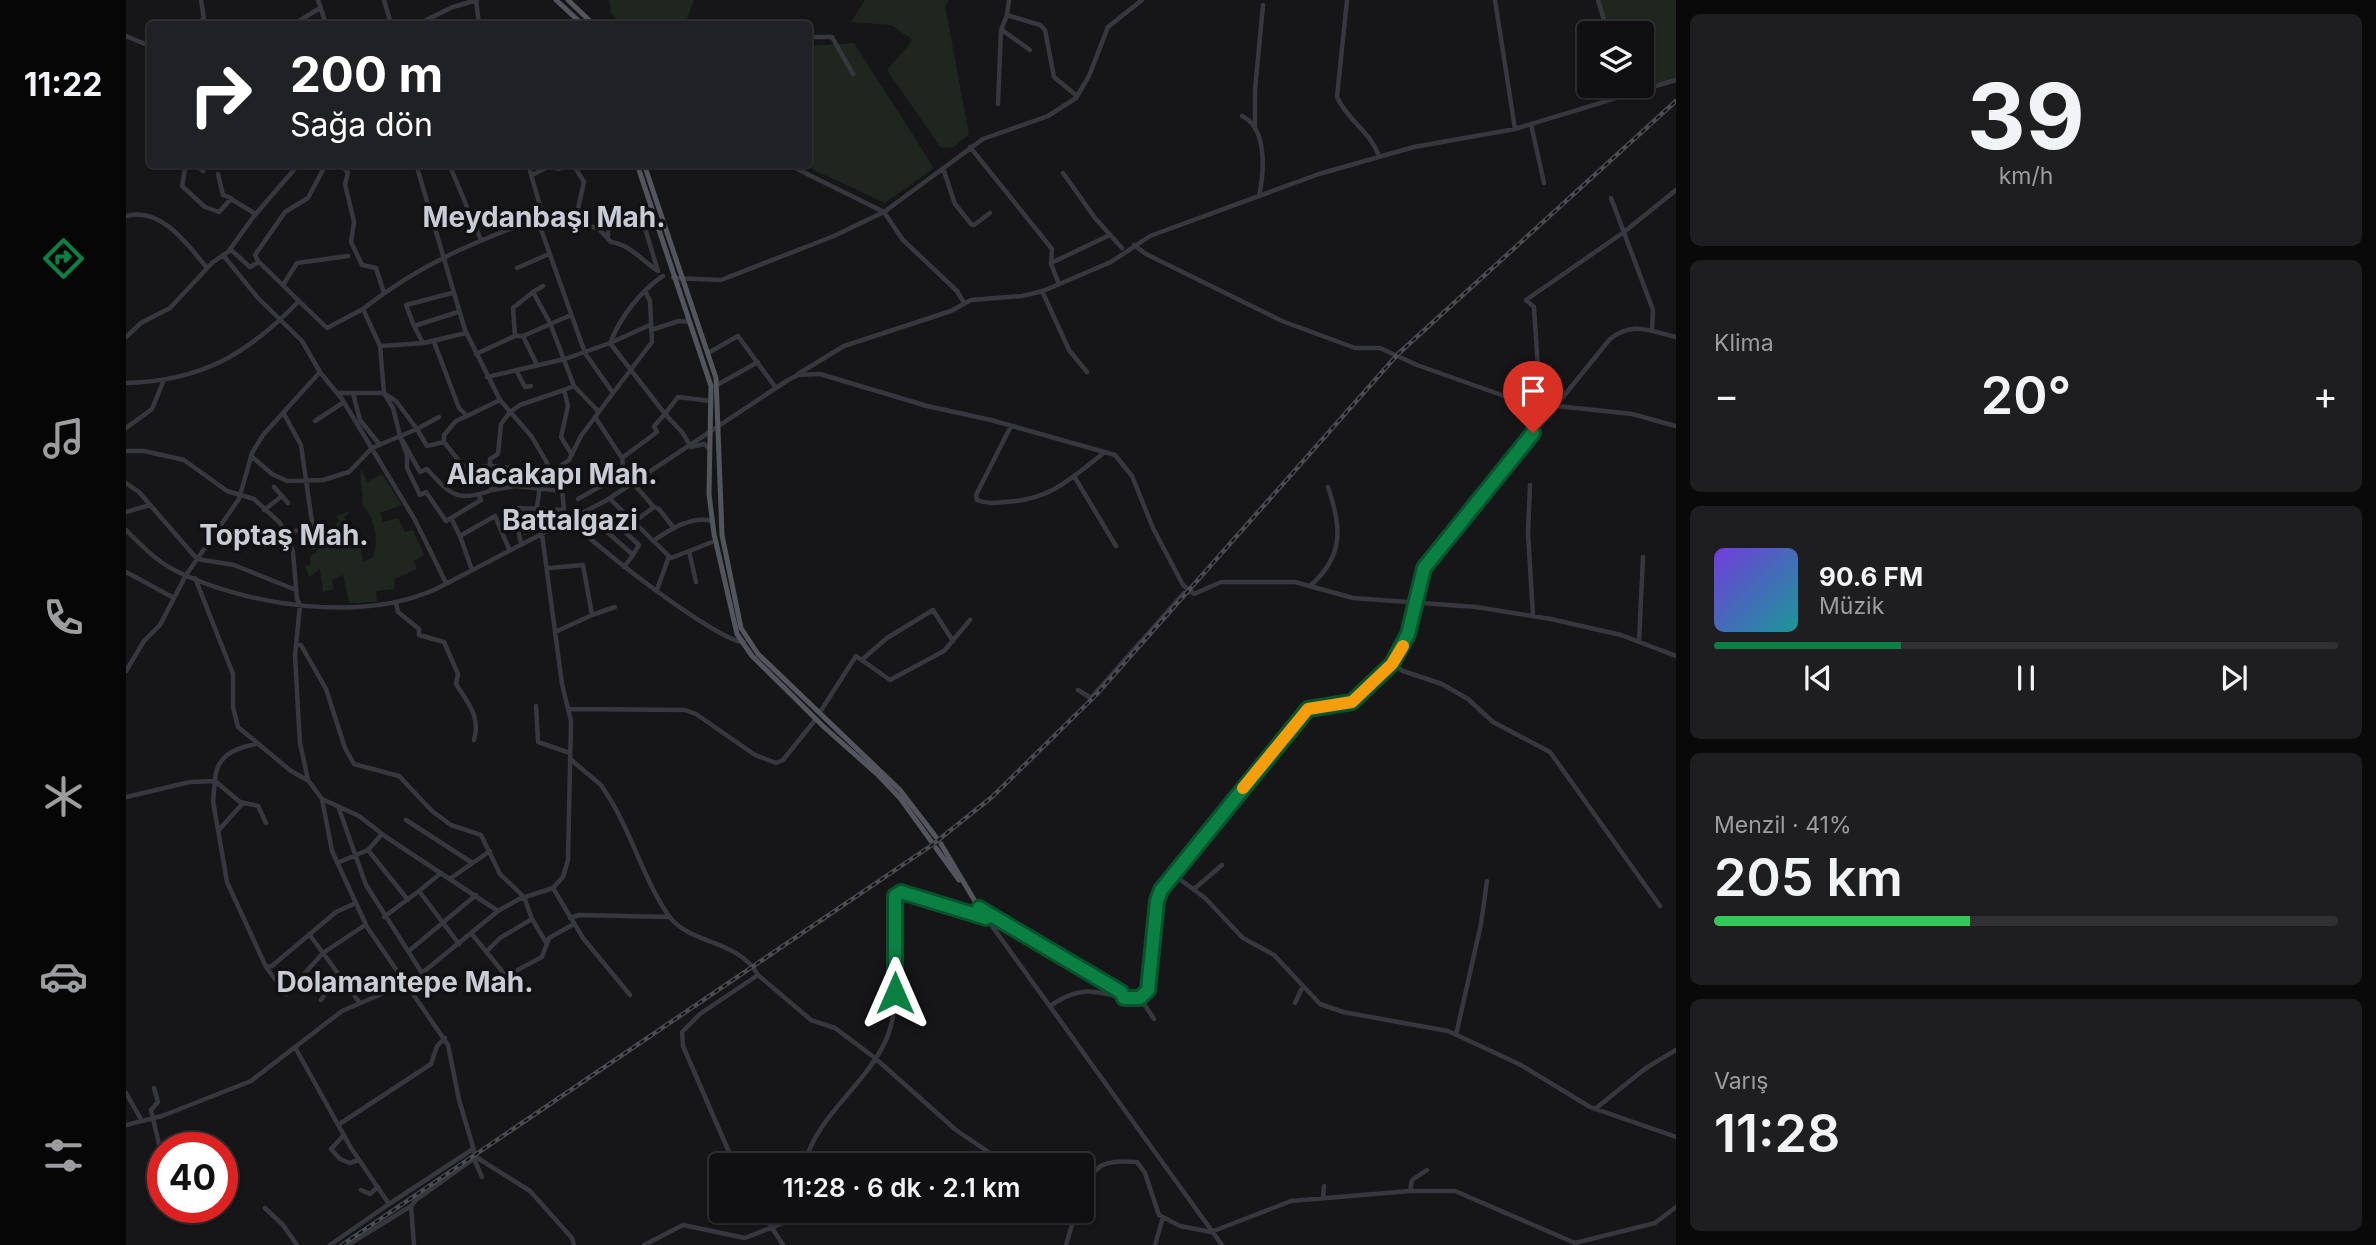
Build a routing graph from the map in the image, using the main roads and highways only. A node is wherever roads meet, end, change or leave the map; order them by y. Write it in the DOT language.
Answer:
graph roads {
  1 [pos="556,0"];
  2 [pos="569,0"];
  3 [pos="579,21"];
  4 [pos="590,21"];
  5 [pos="638,168"];
  6 [pos="645,168"];
  7 [pos="745,642"];
  8 [pos="938,846"];
  9 [pos="979,908"];
  1 -- 3 [label="main road"];
  2 -- 4 [label="main road"];
  5 -- 7 [label="main road"];
  6 -- 7 [label="main road"];
  7 -- 7 [label="main road"];
  8 -- 9 [label="main road"];
}
